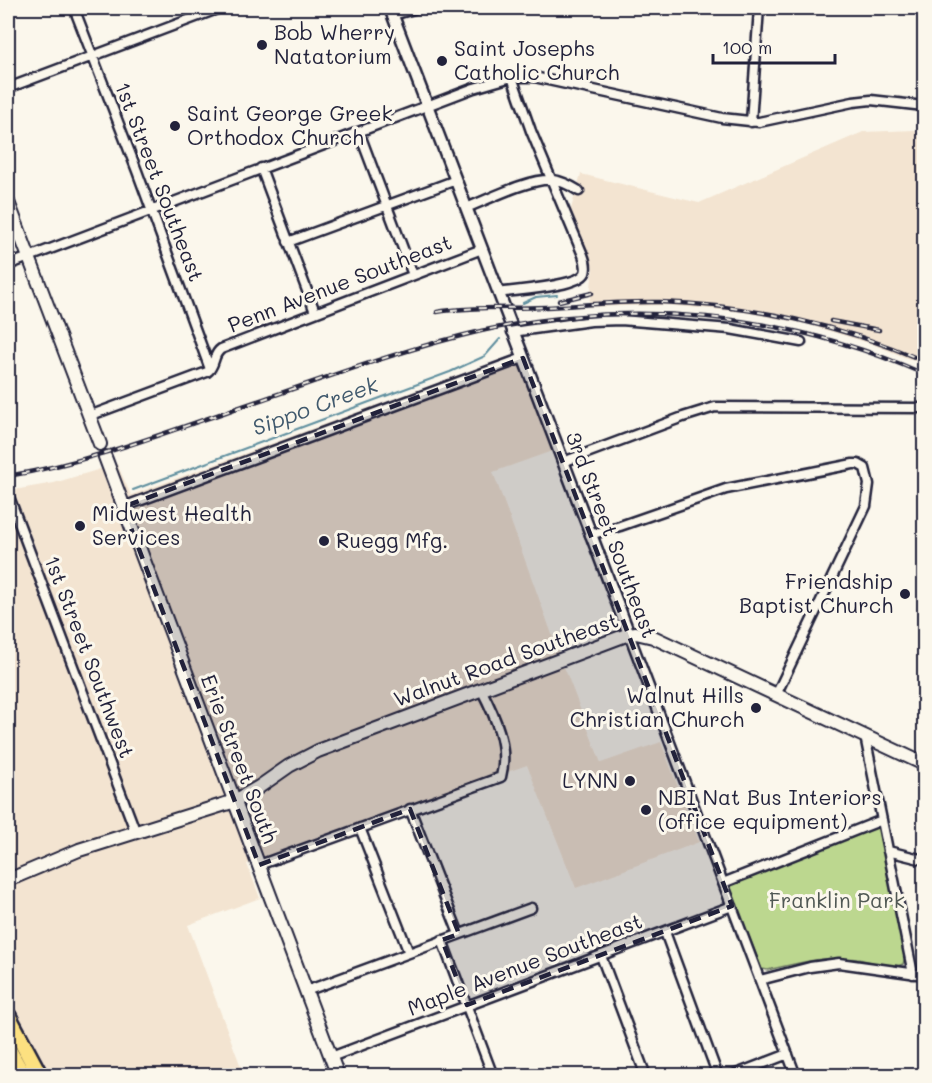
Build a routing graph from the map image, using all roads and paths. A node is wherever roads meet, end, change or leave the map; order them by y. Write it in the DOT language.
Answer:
graph roads {
  1 [pos="74,8"];
  2 [pos="220,8"];
  3 [pos="417,8"];
  4 [pos="759,8"];
  5 [pos="392,11"];
  6 [pos="92,55"];
  7 [pos="512,76"];
  8 [pos="8,88"];
  9 [pos="924,105"];
  10 [pos="428,107"];
  11 [pos="751,122"];
  12 [pos="359,132"];
  13 [pos="261,168"];
  14 [pos="551,179"];
  15 [pos="456,180"];
  16 [pos="579,191"];
  17 [pos="8,202"];
  18 [pos="387,205"];
  19 [pos="466,208"];
  20 [pos="151,210"];
  21 [pos="288,242"];
  22 [pos="482,249"];
  23 [pos="29,257"];
  24 [pos="8,265"];
  25 [pos="413,275"];
  26 [pos="498,293"];
  27 [pos="315,312"];
  28 [pos="513,332"];
  29 [pos="801,342"];
  30 [pos="523,358"];
  31 [pos="210,369"];
  32 [pos="924,408"];
  33 [pos="89,416"];
  34 [pos="100,444"];
  35 [pos="105,457"];
  36 [pos="563,462"];
  37 [pos="8,494"];
  38 [pos="123,507"];
  39 [pos="590,535"];
  40 [pos="628,634"];
  41 [pos="481,689"];
  42 [pos="776,695"];
  43 [pos="864,736"];
  44 [pos="924,764"];
  45 [pos="235,801"];
  46 [pos="411,809"];
  47 [pos="882,820"];
  48 [pos="360,828"];
  49 [pos="136,833"];
  50 [pos="888,851"];
  51 [pos="924,860"];
  52 [pos="259,865"];
  53 [pos="8,880"];
  54 [pos="723,883"];
  55 [pos="732,906"];
  56 [pos="531,908"];
  57 [pos="665,932"];
  58 [pos="459,934"];
  59 [pos="442,940"];
  60 [pos="409,953"];
  61 [pos="600,956"];
  62 [pos="913,974"];
  63 [pos="924,975"];
  64 [pos="760,980"];
  65 [pos="306,991"];
  66 [pos="467,1005"];
  67 [pos="8,1016"];
  68 [pos="8,1049"];
  69 [pos="788,1054"];
  70 [pos="331,1057"];
  71 [pos="23,1076"];
  72 [pos="40,1076"];
  73 [pos="338,1076"];
  74 [pos="493,1076"];
  75 [pos="646,1076"];
  76 [pos="718,1076"];
  77 [pos="731,1076"];
  78 [pos="796,1076"];
  1 -- 6 [label="street, 1st Street Southeast"];
  2 -- 6 [label="street"];
  3 -- 5 [label="street"];
  4 -- 11 [label="street"];
  5 -- 10 [label="street, 3rd Street Southeast"];
  6 -- 8 [label="street"];
  6 -- 20 [label="street, 1st Street Southeast"];
  7 -- 10 [label="street"];
  7 -- 11 [label="street"];
  7 -- 14 [label="street"];
  9 -- 11 [label="street"];
  10 -- 12 [label="street"];
  10 -- 15 [label="street, 3rd Street Southeast"];
  12 -- 13 [label="street"];
  12 -- 18 [label="street"];
  13 -- 20 [label="street"];
  13 -- 21 [label="street"];
  14 -- 16 [label="street"];
  14 -- 19 [label="street"];
  14 -- 26 [label="street"];
  15 -- 18 [label="street"];
  15 -- 19 [label="street, 3rd Street Southeast"];
  17 -- 23 [label="main road"];
  18 -- 21 [label="street"];
  18 -- 25 [label="street"];
  19 -- 22 [label="street, 3rd Street Southeast"];
  20 -- 23 [label="street"];
  20 -- 31 [label="street, 1st Street Southeast"];
  21 -- 27 [label="street"];
  22 -- 25 [label="street, Penn Avenue Southeast"];
  22 -- 26 [label="street, 3rd Street Southeast"];
  23 -- 24 [label="street"];
  23 -- 33 [label="main road"];
  25 -- 27 [label="street, Penn Avenue Southeast"];
  26 -- 28 [label="street, 3rd Street Southeast"];
  27 -- 31 [label="street, Penn Avenue Southeast"];
  28 -- 29 [label="street"];
  28 -- 30 [label="street, 3rd Street Southeast"];
  30 -- 36 [label="street, 3rd Street Southeast"];
  30 -- 38 [label="street"];
  31 -- 33 [label="street"];
  32 -- 36 [label="street"];
  33 -- 34 [label="main road"];
  35 -- 38 [label="main road, Erie Street South"];
  36 -- 39 [label="street, 3rd Street Southeast"];
  37 -- 49 [label="street, 1st Street Southwest"];
  38 -- 45 [label="main road, Erie Street South"];
  39 -- 40 [label="street, 3rd Street Southeast"];
  39 -- 42 [label="street"];
  40 -- 41 [label="main road, Walnut Road Southeast"];
  40 -- 42 [label="main road, Walnut Road Southeast"];
  40 -- 54 [label="street, 3rd Street Southeast"];
  41 -- 45 [label="main road, Walnut Road Southeast"];
  41 -- 46 [label="street"];
  42 -- 43 [label="main road, Walnut Road Southeast"];
  43 -- 44 [label="main road, Walnut Road Southeast"];
  43 -- 47 [label="street"];
  45 -- 49 [label="main road, Walnut Road Southeast"];
  45 -- 52 [label="main road, Erie Street South"];
  46 -- 48 [label="street"];
  46 -- 58 [label="street"];
  47 -- 50 [label="street"];
  47 -- 54 [label="street"];
  48 -- 52 [label="street"];
  48 -- 60 [label="street"];
  49 -- 53 [label="main road, Walnut Road Southeast"];
  50 -- 51 [label="street"];
  50 -- 62 [label="street"];
  52 -- 65 [label="main road, Erie Street South"];
  54 -- 55 [label="street, 3rd Street Southeast"];
  55 -- 57 [label="street, Maple Avenue Southeast"];
  55 -- 64 [label="street, 3rd Street Southeast"];
  56 -- 58 [label="street"];
  57 -- 61 [label="street, Maple Avenue Southeast"];
  57 -- 76 [label="street"];
  58 -- 59 [label="street"];
  59 -- 60 [label="street"];
  59 -- 66 [label="street"];
  60 -- 65 [label="street"];
  61 -- 66 [label="street, Maple Avenue Southeast"];
  61 -- 75 [label="street"];
  62 -- 63 [label="street"];
  62 -- 64 [label="street"];
  64 -- 69 [label="street, 3rd Street Southeast"];
  65 -- 70 [label="main road, Erie Street South"];
  66 -- 70 [label="street, Maple Avenue Southeast"];
  66 -- 74 [label="street"];
  67 -- 72 [label="highway"];
  68 -- 71 [label="highway"];
  69 -- 77 [label="street"];
  69 -- 78 [label="street, 3rd Street Southeast"];
  70 -- 73 [label="main road, Erie Street South"];
}
